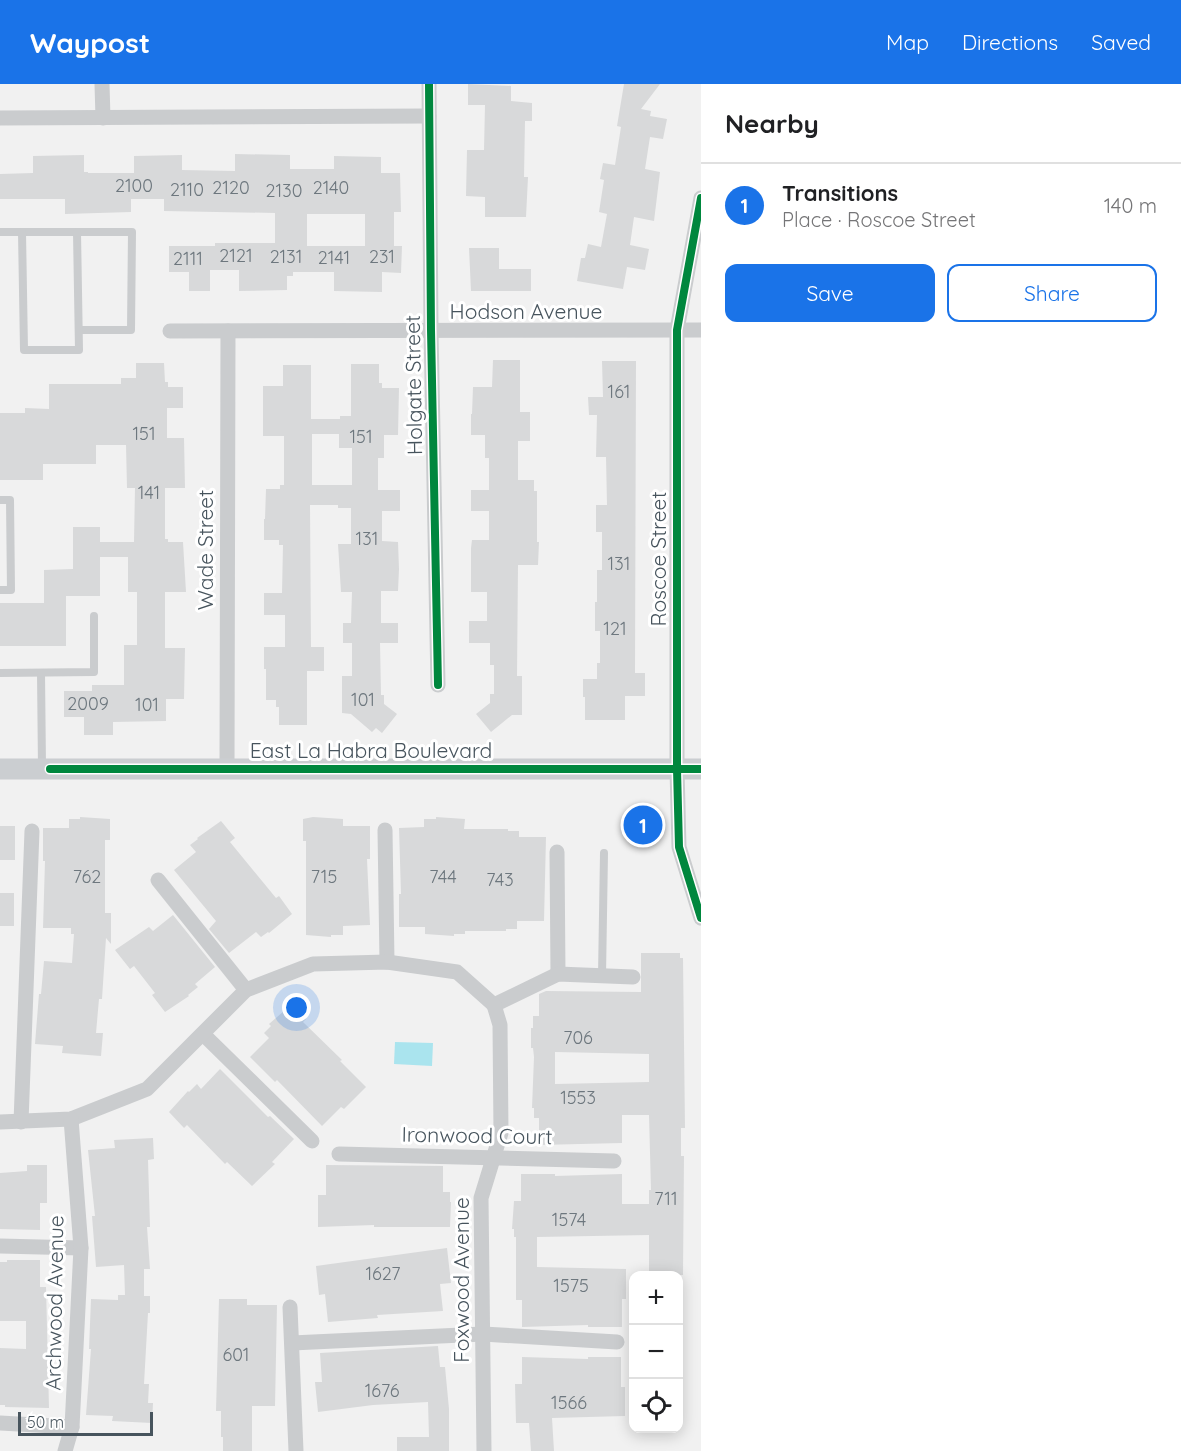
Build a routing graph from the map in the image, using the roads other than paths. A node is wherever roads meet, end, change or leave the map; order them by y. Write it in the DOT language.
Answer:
graph roads {
  1 [pos="102,84"];
  2 [pos="429,84"];
  3 [pos="429,116"];
  4 [pos="0,118"];
  5 [pos="103,118"];
  6 [pos="701,198"];
  7 [pos="0,232"];
  8 [pos="22,232"];
  9 [pos="77,232"];
  10 [pos="79,330"];
  11 [pos="431,330"];
  12 [pos="677,330"];
  13 [pos="701,330"];
  14 [pos="170,331"];
  15 [pos="228,331"];
  16 [pos="0,500"];
  17 [pos="0,590"];
  18 [pos="94,616"];
  19 [pos="0,673"];
  20 [pos="41,673"];
  21 [pos="438,685"];
  22 [pos="0,769"];
  23 [pos="42,769"];
  24 [pos="677,769"];
  25 [pos="701,769"];
  26 [pos="227,770"];
  27 [pos="385,830"];
  28 [pos="32,831"];
  29 [pos="558,852"];
  30 [pos="604,853"];
  31 [pos="158,880"];
  32 [pos="700,910"];
  33 [pos="387,962"];
  34 [pos="558,974"];
  35 [pos="602,976"];
  36 [pos="633,977"];
  37 [pos="246,990"];
  38 [pos="494,1005"];
  39 [pos="203,1034"];
  40 [pos="71,1119"];
  41 [pos="0,1122"];
  42 [pos="21,1122"];
  43 [pos="312,1141"];
  44 [pos="339,1154"];
  45 [pos="493,1157"];
  46 [pos="614,1161"];
  47 [pos="0,1246"];
  48 [pos="81,1248"];
  49 [pos="290,1307"];
  50 [pos="483,1334"];
  51 [pos="617,1342"];
  52 [pos="292,1343"];
  53 [pos="0,1423"];
  54 [pos="72,1426"];
  55 [pos="65,1451"];
  56 [pos="296,1451"];
  57 [pos="484,1451"];
  1 -- 5 [label="street"];
  2 -- 3 [label="street, Holgate Street"];
  3 -- 5 [label="street"];
  3 -- 11 [label="street, Holgate Street"];
  4 -- 5 [label="street"];
  6 -- 12 [label="street, Roscoe Street"];
  7 -- 8 [label="lane"];
  8 -- 9 [label="lane"];
  8 -- 10 [label="lane"];
  9 -- 10 [label="lane"];
  9 -- 10 [label="lane"];
  11 -- 12 [label="street, Hodson Avenue"];
  11 -- 15 [label="street, Hodson Avenue"];
  11 -- 21 [label="street, Holgate Street"];
  12 -- 13 [label="street, Hodson Avenue"];
  12 -- 24 [label="street, Roscoe Street"];
  14 -- 15 [label="street, Hodson Avenue"];
  15 -- 26 [label="street, Wade Street"];
  16 -- 17 [label="lane"];
  18 -- 20 [label="lane"];
  19 -- 20 [label="lane"];
  20 -- 23 [label="lane"];
  22 -- 23 [label="main road, East La Habra Boulevard"];
  23 -- 26 [label="main road, East La Habra Boulevard"];
  24 -- 25 [label="main road, East La Habra Boulevard"];
  24 -- 26 [label="main road, East La Habra Boulevard"];
  24 -- 32 [label="street, Roscoe Street"];
  27 -- 33 [label="street"];
  28 -- 42 [label="street"];
  29 -- 34 [label="street"];
  30 -- 35 [label="lane"];
  31 -- 37 [label="street"];
  33 -- 37 [label="street"];
  33 -- 38 [label="street"];
  34 -- 35 [label="street"];
  34 -- 38 [label="street"];
  35 -- 36 [label="street"];
  37 -- 39 [label="street"];
  38 -- 45 [label="street, Foxwood Avenue"];
  39 -- 40 [label="street"];
  39 -- 43 [label="street"];
  40 -- 42 [label="street"];
  40 -- 48 [label="street, Archwood Avenue"];
  41 -- 42 [label="street"];
  44 -- 45 [label="street, Ironwood Court"];
  45 -- 46 [label="street, Ironwood Court"];
  45 -- 50 [label="street, Foxwood Avenue"];
  47 -- 48 [label="street"];
  48 -- 54 [label="street, Archwood Avenue"];
  49 -- 52 [label="street"];
  50 -- 51 [label="street"];
  50 -- 52 [label="street"];
  50 -- 57 [label="street, Foxwood Avenue"];
  52 -- 56 [label="street"];
  53 -- 54 [label="street"];
  54 -- 55 [label="street, Archwood Avenue"];
}
